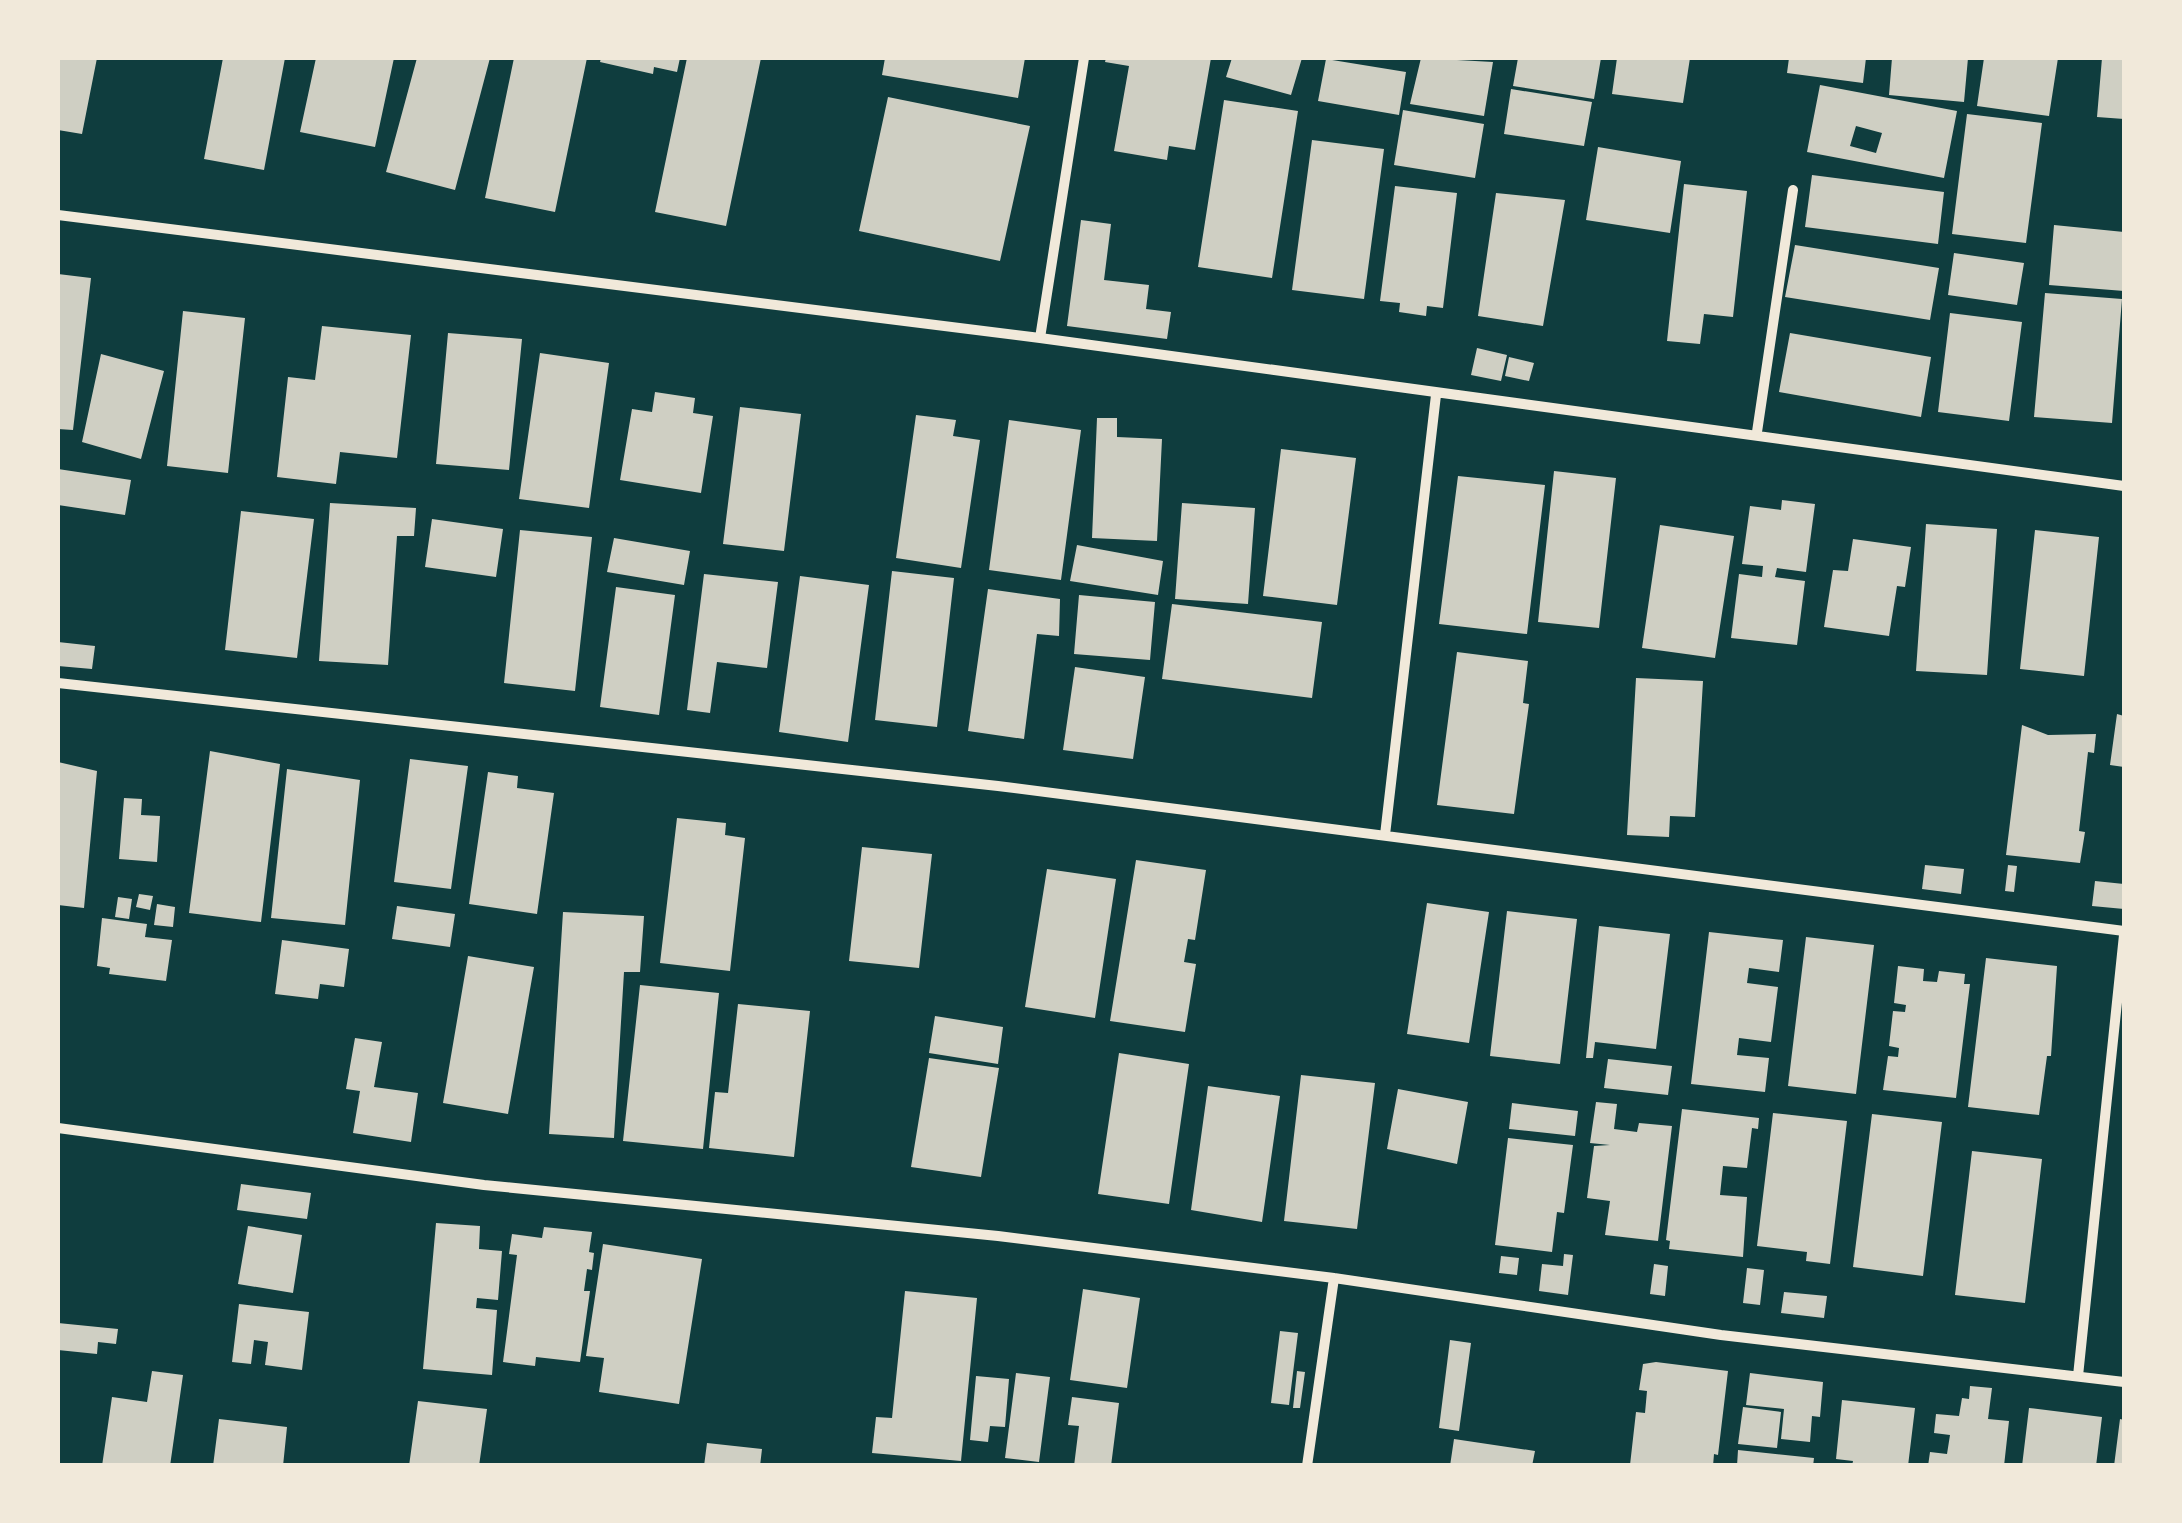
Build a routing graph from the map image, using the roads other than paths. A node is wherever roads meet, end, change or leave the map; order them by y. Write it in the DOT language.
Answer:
graph roads {
  1 [pos="1084,58"];
  2 [pos="1793,190"];
  3 [pos="58,215"];
  4 [pos="1040,338"];
  5 [pos="1436,395"];
  6 [pos="1757,432"];
  7 [pos="2124,486"];
  8 [pos="58,683"];
  9 [pos="1386,836"];
  10 [pos="2124,933"];
  11 [pos="58,1128"];
  12 [pos="1334,1278"];
  13 [pos="2078,1376"];
  14 [pos="2124,1382"];
  15 [pos="1307,1466"];
  1 -- 4 [label="street"];
  2 -- 6 [label="street"];
  3 -- 4 [label="street"];
  4 -- 5 [label="street"];
  5 -- 6 [label="street"];
  5 -- 9 [label="street"];
  6 -- 7 [label="street"];
  8 -- 9 [label="street"];
  9 -- 10 [label="street"];
  10 -- 13 [label="street"];
  11 -- 12 [label="street"];
  12 -- 13 [label="street"];
  12 -- 15 [label="street"];
  13 -- 14 [label="street"];
}
